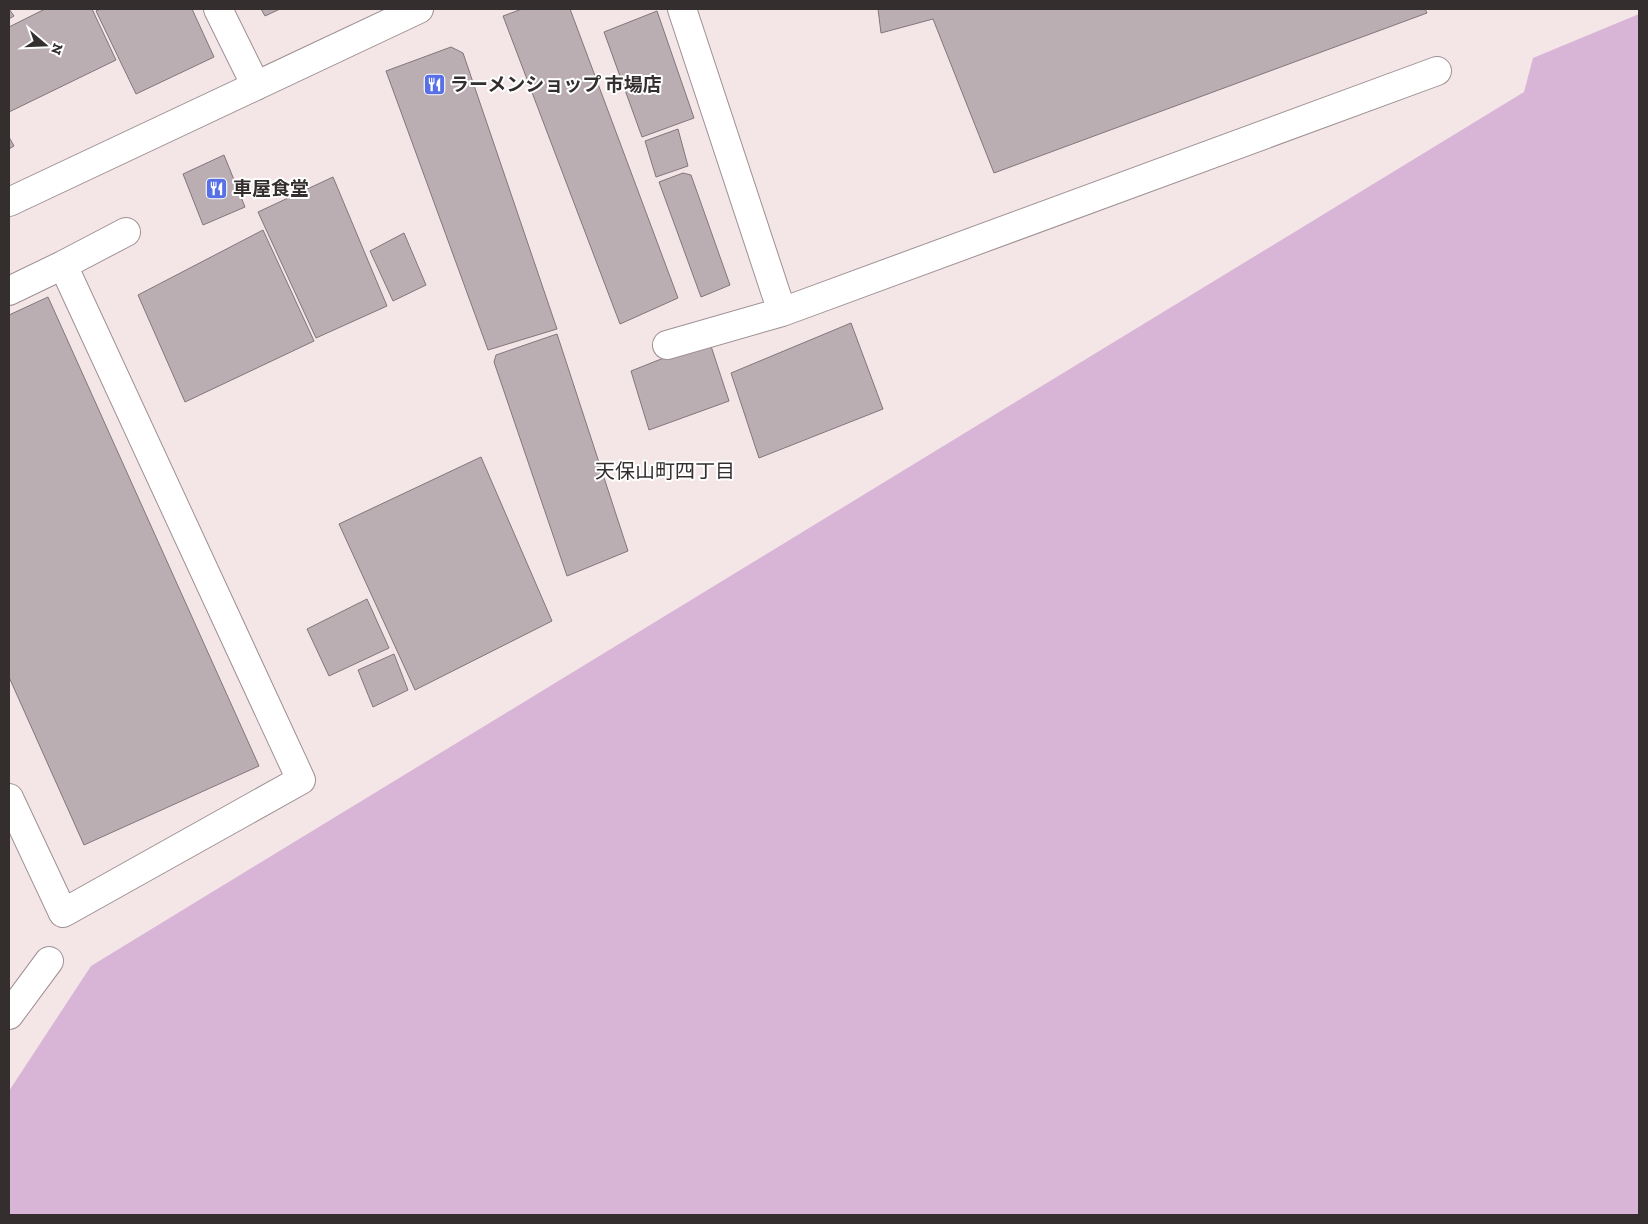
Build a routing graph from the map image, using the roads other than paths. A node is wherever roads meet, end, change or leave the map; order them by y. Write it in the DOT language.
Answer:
graph roads {
  1 [pos="218,9"];
  2 [pos="419,9"];
  3 [pos="682,9"];
  4 [pos="1437,71"];
  5 [pos="256,86"];
  6 [pos="9,202"];
  7 [pos="126,232"];
  8 [pos="63,265"];
  9 [pos="9,291"];
  10 [pos="782,312"];
  11 [pos="667,345"];
  12 [pos="9,798"];
  13 [pos="49,961"];
  14 [pos="9,1016"];
  1 -- 5 [label="street"];
  2 -- 5 [label="street"];
  3 -- 10 [label="street"];
  4 -- 10 [label="street"];
  5 -- 6 [label="street"];
  7 -- 8 [label="street"];
  8 -- 9 [label="street"];
  8 -- 12 [label="street"];
  10 -- 11 [label="street"];
  13 -- 14 [label="street"];
}
